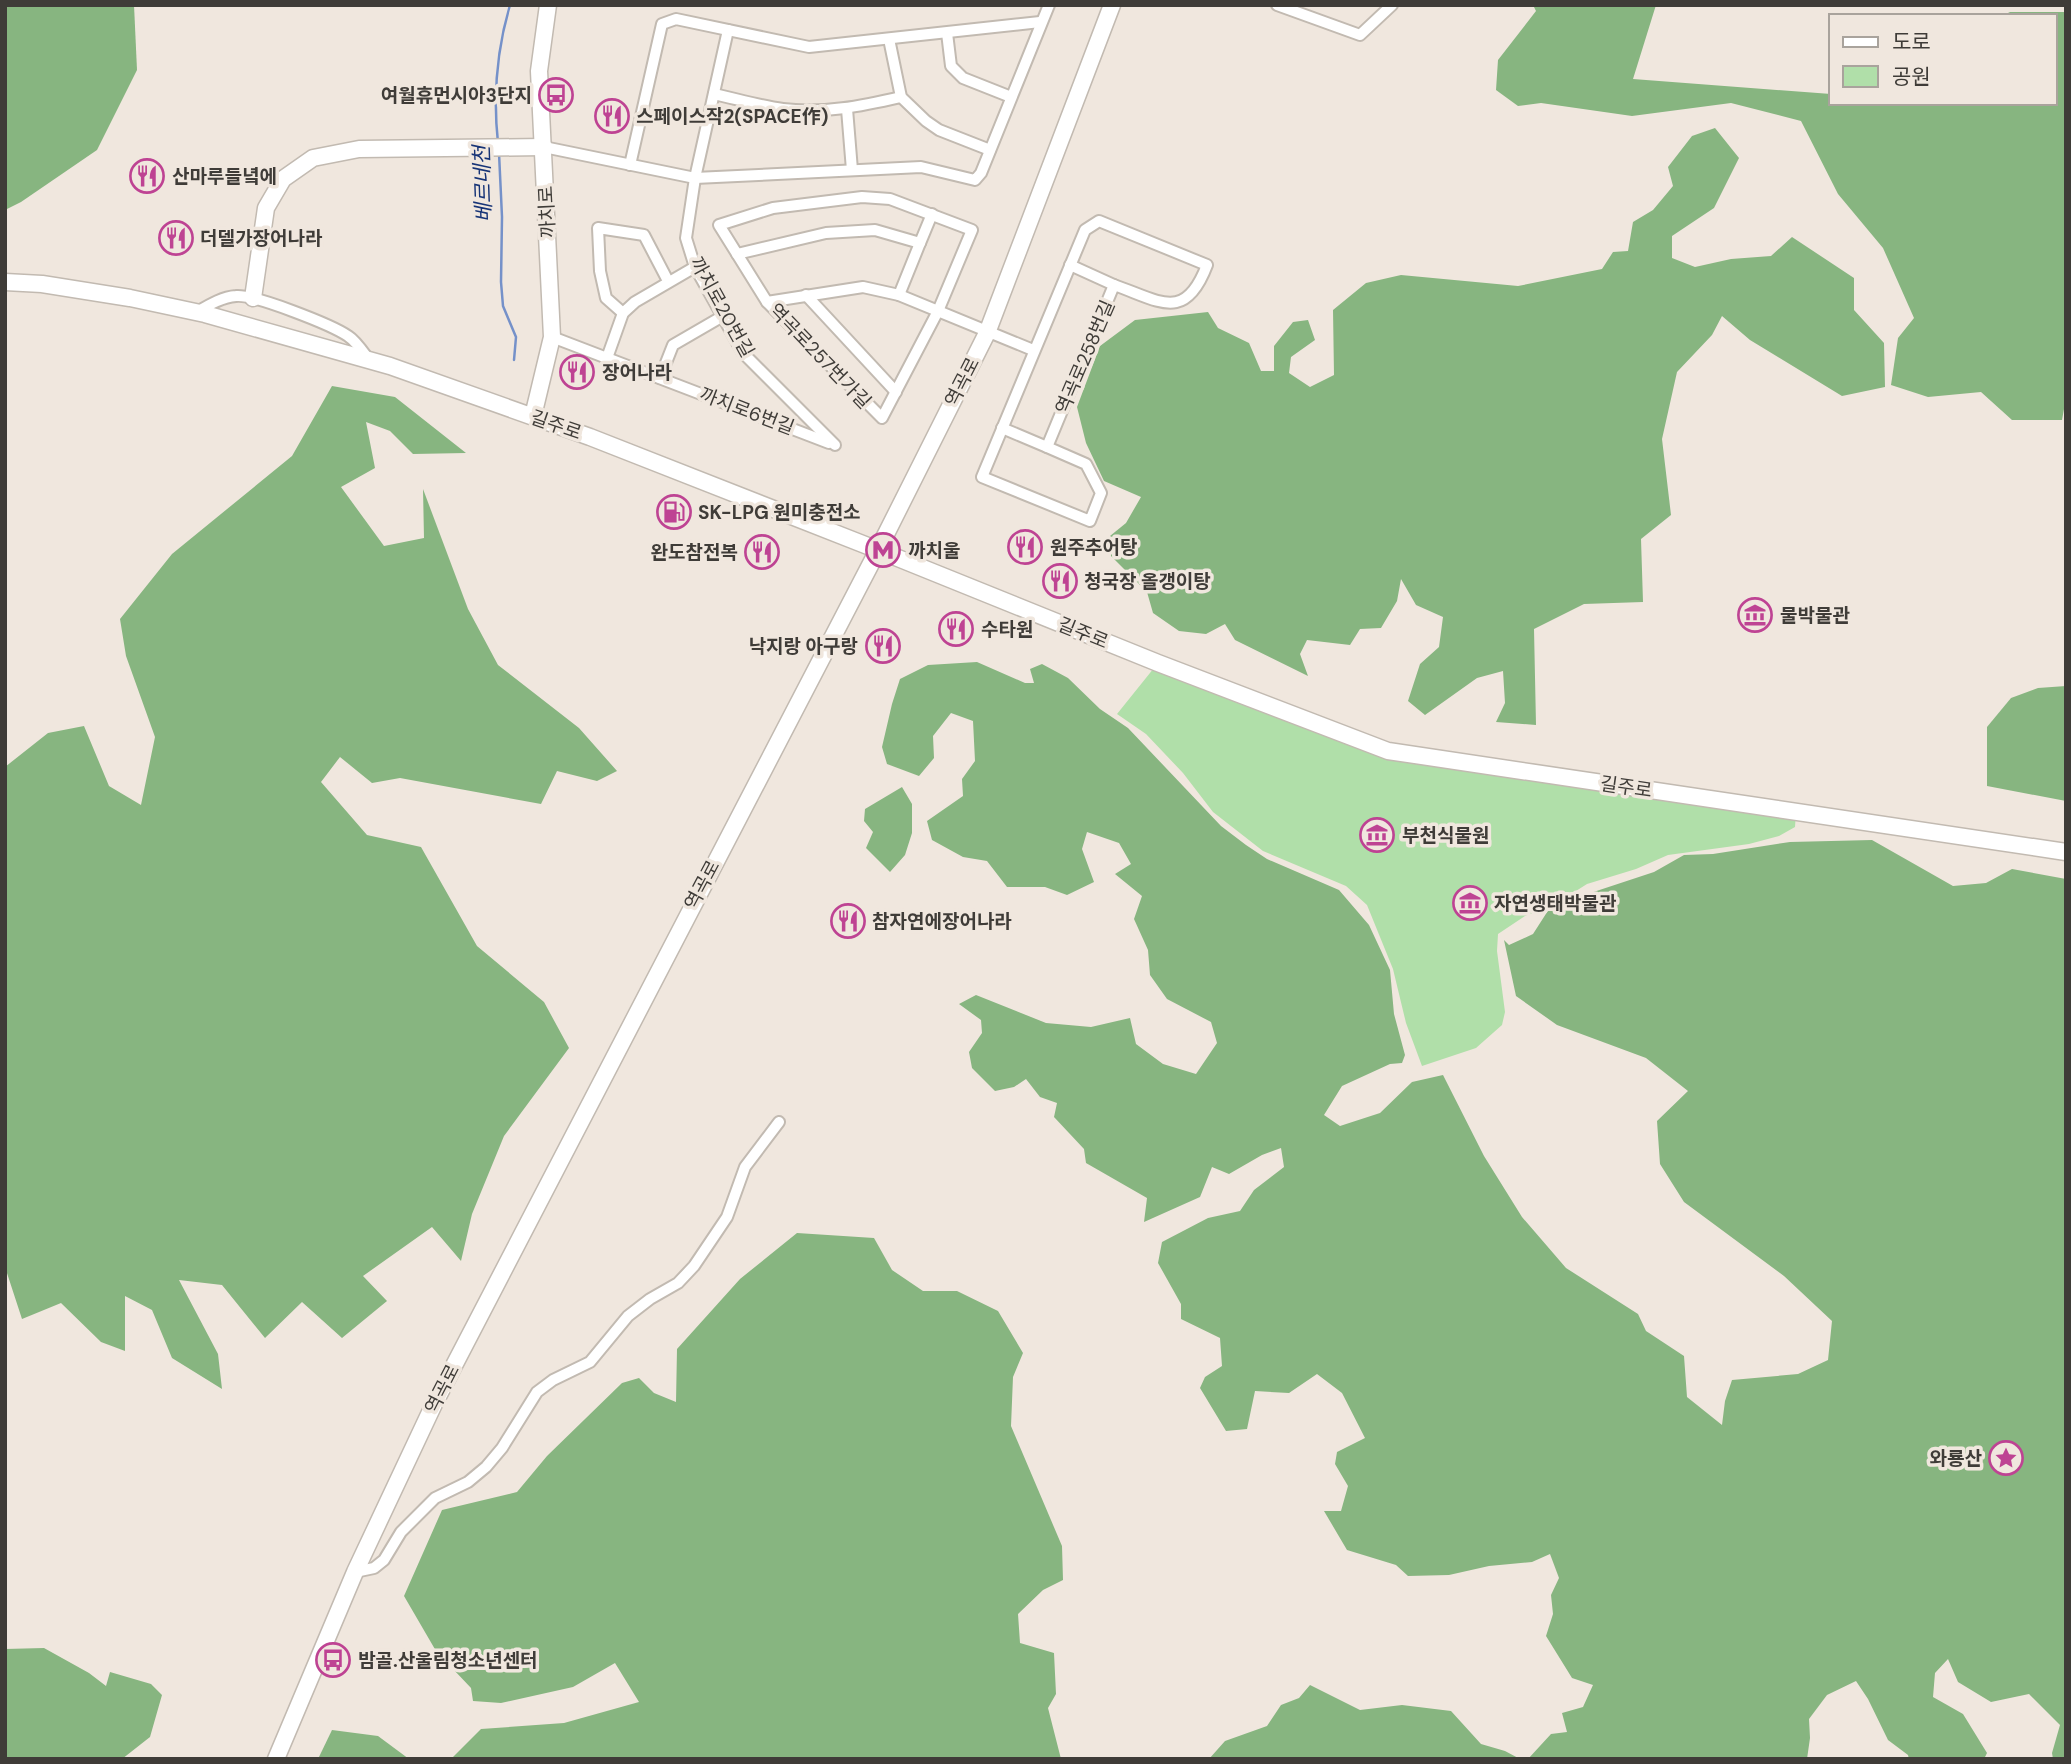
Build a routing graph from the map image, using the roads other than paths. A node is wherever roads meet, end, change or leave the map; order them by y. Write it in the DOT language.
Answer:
graph roads {
  1 [pos="548,5"];
  2 [pos="1049,5"];
  3 [pos="1112,5"];
  4 [pos="1277,5"];
  5 [pos="1392,5"];
  6 [pos="1040,22"];
  7 [pos="728,30"];
  8 [pos="947,33"];
  9 [pos="889,38"];
  10 [pos="714,94"];
  11 [pos="901,97"];
  12 [pos="1011,97"];
  13 [pos="847,109"];
  14 [pos="544,147"];
  15 [pos="990,150"];
  16 [pos="630,165"];
  17 [pos="852,170"];
  18 [pos="695,178"];
  19 [pos="932,214"];
  20 [pos="920,243"];
  21 [pos="737,254"];
  22 [pos="1070,265"];
  23 [pos="695,267"];
  24 [pos="668,281"];
  25 [pos="5,282"];
  26 [pos="1114,285"];
  27 [pos="806,295"];
  28 [pos="899,295"];
  29 [pos="253,298"];
  30 [pos="767,302"];
  31 [pos="938,311"];
  32 [pos="197,312"];
  33 [pos="623,313"];
  34 [pos="723,316"];
  35 [pos="987,333"];
  36 [pos="552,337"];
  37 [pos="1033,350"];
  38 [pos="607,358"];
  39 [pos="369,360"];
  40 [pos="660,378"];
  41 [pos="896,392"];
  42 [pos="533,416"];
  43 [pos="1002,428"];
  44 [pos="835,445"];
  45 [pos="1047,447"];
  46 [pos="878,550"];
  47 [pos="2066,852"];
  48 [pos="779,1122"];
  49 [pos="355,1572"];
  50 [pos="276,1759"];
  1 -- 14 [label="street, 까치로"];
  2 -- 6 [label="street"];
  3 -- 35 [label="street, 역곡로"];
  4 -- 5 [label="street"];
  6 -- 8 [label="street"];
  6 -- 12 [label="street"];
  7 -- 9 [label="street"];
  7 -- 10 [label="street, 까치로20번길"];
  7 -- 16 [label="street"];
  8 -- 9 [label="street"];
  8 -- 12 [label="street"];
  9 -- 11 [label="street"];
  10 -- 13 [label="street"];
  10 -- 18 [label="street, 까치로20번길"];
  11 -- 13 [label="street"];
  11 -- 15 [label="street"];
  12 -- 15 [label="street"];
  13 -- 17 [label="street"];
  14 -- 16 [label="street"];
  14 -- 29 [label="street"];
  14 -- 36 [label="street, 까치로"];
  15 -- 17 [label="street"];
  16 -- 18 [label="street"];
  17 -- 18 [label="street"];
  18 -- 23 [label="street, 까치로20번길"];
  19 -- 20 [label="street"];
  19 -- 21 [label="street, 역곡로257번가길"];
  19 -- 31 [label="street, 역곡로257번가길"];
  20 -- 21 [label="street"];
  20 -- 28 [label="street"];
  21 -- 30 [label="street, 역곡로257번가길"];
  22 -- 26 [label="street"];
  22 -- 26 [label="street, 역곡로258번길"];
  22 -- 37 [label="street, 역곡로258번길"];
  23 -- 24 [label="street"];
  23 -- 34 [label="street, 까치로20번길"];
  24 -- 33 [label="street"];
  24 -- 33 [label="street"];
  25 -- 32 [label="street, 길주로"];
  26 -- 45 [label="street, 역곡로258번길"];
  27 -- 28 [label="street"];
  27 -- 30 [label="street"];
  27 -- 41 [label="street"];
  28 -- 31 [label="street"];
  29 -- 32 [label="street"];
  29 -- 39 [label="street"];
  30 -- 41 [label="street, 역곡로257번가길"];
  31 -- 35 [label="street"];
  31 -- 41 [label="street, 역곡로257번가길"];
  32 -- 39 [label="street, 길주로"];
  33 -- 38 [label="street"];
  34 -- 40 [label="street"];
  34 -- 44 [label="street, 까치로20번길"];
  35 -- 37 [label="street"];
  35 -- 46 [label="street, 역곡로"];
  36 -- 38 [label="street, 까치로6번길"];
  36 -- 42 [label="street, 까치로"];
  37 -- 43 [label="street, 역곡로258번길"];
  38 -- 40 [label="street, 까치로6번길"];
  39 -- 42 [label="street, 길주로"];
  40 -- 44 [label="street, 까치로6번길"];
  42 -- 46 [label="street, 길주로"];
  43 -- 45 [label="street"];
  43 -- 45 [label="street, 역곡로258번길"];
  46 -- 47 [label="street, 길주로"];
  46 -- 49 [label="street, 역곡로"];
  48 -- 49 [label="street"];
  49 -- 50 [label="street, 역곡로"];
}
